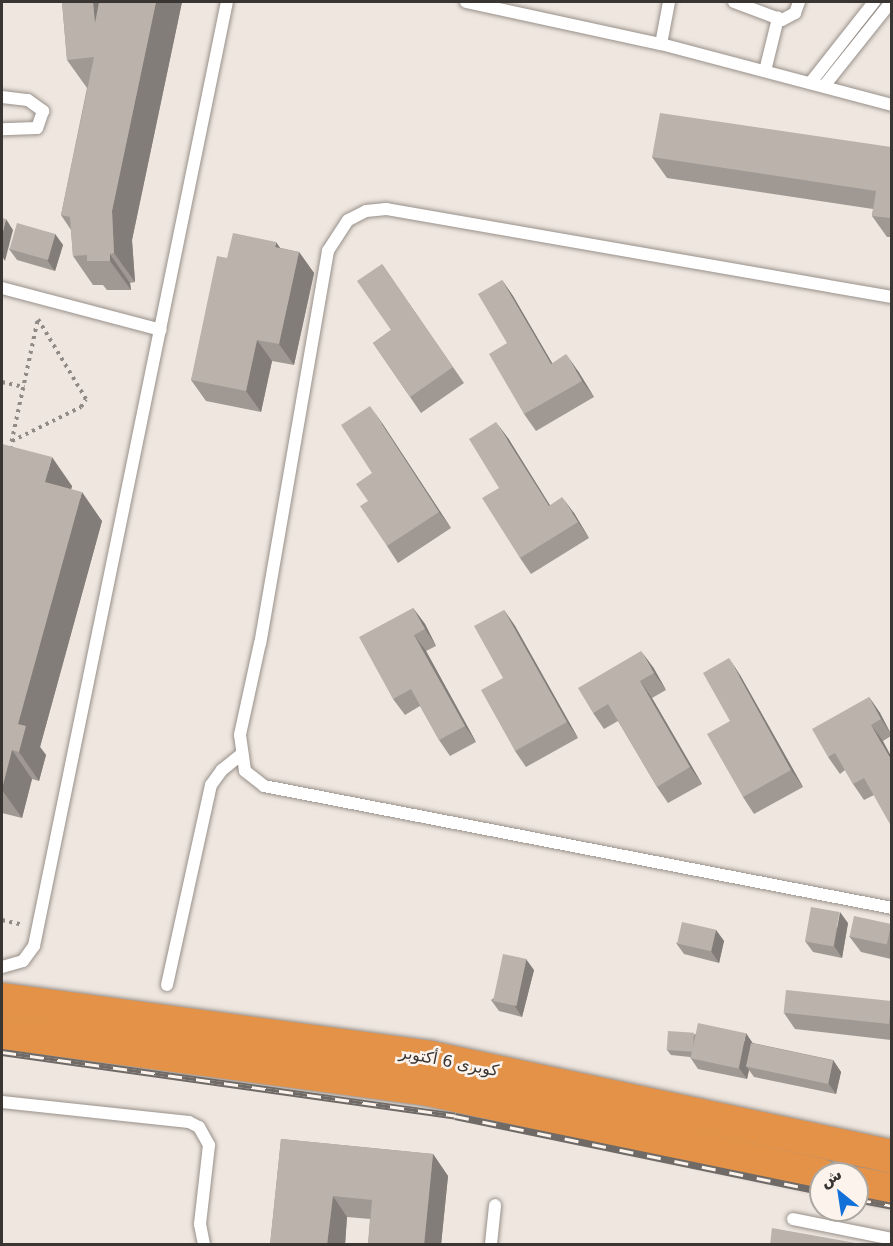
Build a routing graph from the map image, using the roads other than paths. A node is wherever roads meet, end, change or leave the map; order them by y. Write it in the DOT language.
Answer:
graph roads {
  1 [pos="227,2"];
  2 [pos="466,2"];
  3 [pos="669,2"];
  4 [pos="734,2"];
  5 [pos="799,2"];
  6 [pos="873,2"];
  7 [pos="891,2"];
  8 [pos="778,18"];
  9 [pos="661,44"];
  10 [pos="765,71"];
  11 [pos="810,82"];
  12 [pos="824,86"];
  13 [pos="2,97"];
  14 [pos="891,105"];
  15 [pos="2,129"];
  16 [pos="2,288"];
  17 [pos="891,297"];
  18 [pos="161,330"];
  19 [pos="242,754"];
  20 [pos="891,908"];
  21 [pos="2,967"];
  22 [pos="167,985"];
  23 [pos="2,999"];
  24 [pos="2,1032"];
  25 [pos="2,1102"];
  26 [pos="891,1156"];
  27 [pos="809,1171"];
  28 [pos="869,1185"];
  29 [pos="891,1190"];
  30 [pos="495,1205"];
  31 [pos="793,1219"];
  32 [pos="891,1239"];
  33 [pos="204,1245"];
  34 [pos="491,1245"];
  1 -- 18 [label="lane"];
  2 -- 9 [label="lane"];
  3 -- 9 [label="lane"];
  4 -- 8 [label="lane"];
  5 -- 8 [label="lane"];
  6 -- 11 [label="lane"];
  7 -- 12 [label="lane"];
  8 -- 10 [label="lane"];
  9 -- 10 [label="lane"];
  10 -- 11 [label="lane"];
  11 -- 12 [label="lane"];
  12 -- 14 [label="lane"];
  13 -- 15 [label="lane"];
  16 -- 18 [label="lane"];
  17 -- 19 [label="lane"];
  18 -- 21 [label="lane"];
  19 -- 20 [label="lane"];
  19 -- 22 [label="lane"];
  23 -- 26 [label="highway, كوبرى 6 أكتوبر"];
  24 -- 27 [label="highway, كوبرى 6 أكتوبر"];
  25 -- 33 [label="lane"];
  28 -- 29 [label="highway"];
  30 -- 34 [label="lane"];
  31 -- 32 [label="lane"];
}
